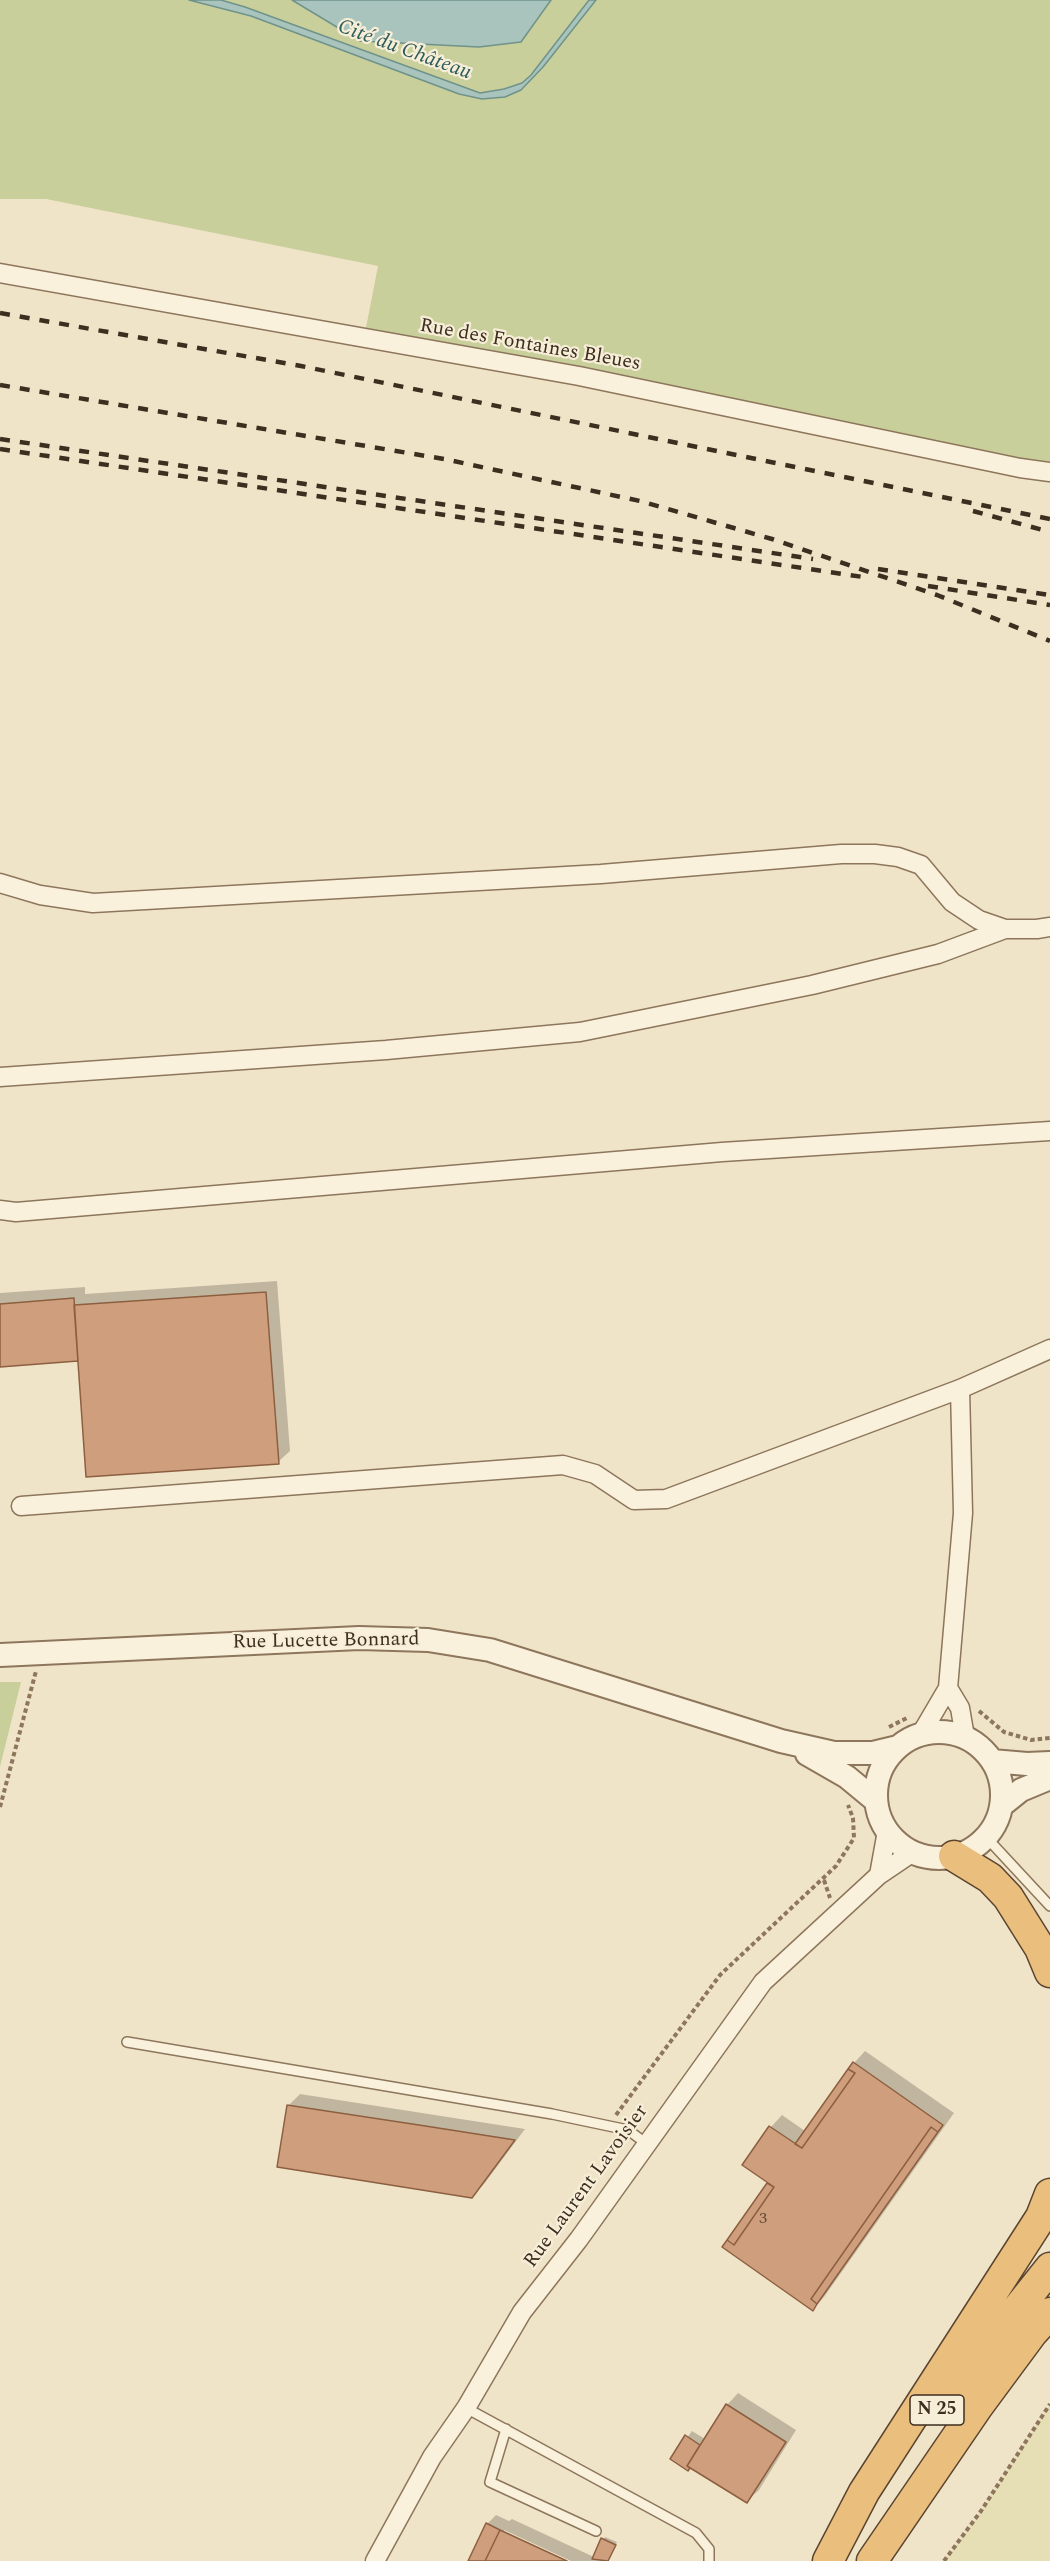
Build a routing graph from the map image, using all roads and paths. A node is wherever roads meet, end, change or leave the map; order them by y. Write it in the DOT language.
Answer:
graph roads {
  1 [pos="0,273"];
  2 [pos="1050,472"];
  3 [pos="0,883"];
  4 [pos="1050,927"];
  5 [pos="1005,929"];
  6 [pos="0,1077"];
  7 [pos="1050,1131"];
  8 [pos="0,1210"];
  9 [pos="1050,1349"];
  10 [pos="960,1389"];
  11 [pos="21,1506"];
  12 [pos="41,1653"];
  13 [pos="0,1655"];
  14 [pos="948,1688"];
  15 [pos="921,1734"];
  16 [pos="965,1737"];
  17 [pos="781,1741"];
  18 [pos="898,1747"];
  19 [pos="992,1761"];
  20 [pos="1050,1763"];
  21 [pos="847,1777"];
  22 [pos="1050,1778"];
  23 [pos="876,1801"];
  24 [pos="1001,1806"];
  25 [pos="0,1807"];
  26 [pos="887,1831"];
  27 [pos="986,1837"];
  28 [pos="913,1852"];
  29 [pos="954,1856"];
  30 [pos="879,1875"];
  31 [pos="1050,1906"];
  32 [pos="1050,1972"];
  33 [pos="127,2042"];
  34 [pos="610,2126"];
  35 [pos="647,2144"];
  36 [pos="1050,2194"];
  37 [pos="1050,2268"];
  38 [pos="1050,2313"];
  39 [pos="1050,2338"];
  40 [pos="999,2380"];
  41 [pos="1050,2404"];
  42 [pos="466,2408"];
  43 [pos="506,2429"];
  44 [pos="596,2531"];
  45 [pos="375,2561"];
  46 [pos="709,2561"];
  47 [pos="828,2561"];
  48 [pos="836,2561"];
  49 [pos="872,2561"];
  50 [pos="944,2561"];
  1 -- 2 [label="street, Rue des Fontaines Bleues"];
  3 -- 5 [label="street"];
  4 -- 5 [label="street"];
  5 -- 6 [label="street"];
  7 -- 8 [label="street"];
  9 -- 10 [label="street"];
  10 -- 11 [label="street"];
  10 -- 14 [label="street"];
  12 -- 13 [label="street, Rue Lucette Bonnard"];
  12 -- 17 [label="street, Rue Lucette Bonnard"];
  12 -- 25 [label="path"];
  14 -- 15 [label="street"];
  14 -- 16 [label="street"];
  15 -- 16 [label="street"];
  15 -- 18 [label="street"];
  16 -- 19 [label="street"];
  17 -- 18 [label="street, Rue Lucette Bonnard"];
  17 -- 21 [label="street, Rue Lucette Bonnard"];
  18 -- 23 [label="street"];
  19 -- 20 [label="street"];
  19 -- 24 [label="street"];
  21 -- 23 [label="street, Rue Lucette Bonnard"];
  21 -- 34 [label="path"];
  22 -- 24 [label="street"];
  23 -- 26 [label="street"];
  24 -- 27 [label="street"];
  26 -- 28 [label="street"];
  26 -- 30 [label="street"];
  27 -- 29 [label="street"];
  27 -- 31 [label="lane"];
  28 -- 29 [label="street"];
  28 -- 30 [label="street, Rue Laurent Lavoisier"];
  29 -- 32 [label="highway"];
  30 -- 35 [label="street, Rue Laurent Lavoisier"];
  33 -- 34 [label="lane"];
  34 -- 35 [label="lane"];
  35 -- 42 [label="street, Rue Laurent Lavoisier"];
  36 -- 47 [label="highway"];
  37 -- 48 [label="highway, N 25"];
  38 -- 40 [label="highway, N 25"];
  39 -- 40 [label="highway"];
  40 -- 49 [label="highway, N 25"];
  41 -- 50 [label="path"];
  42 -- 43 [label="lane"];
  42 -- 45 [label="street, Rue Laurent Lavoisier"];
  43 -- 44 [label="lane"];
  43 -- 46 [label="lane"];
}
